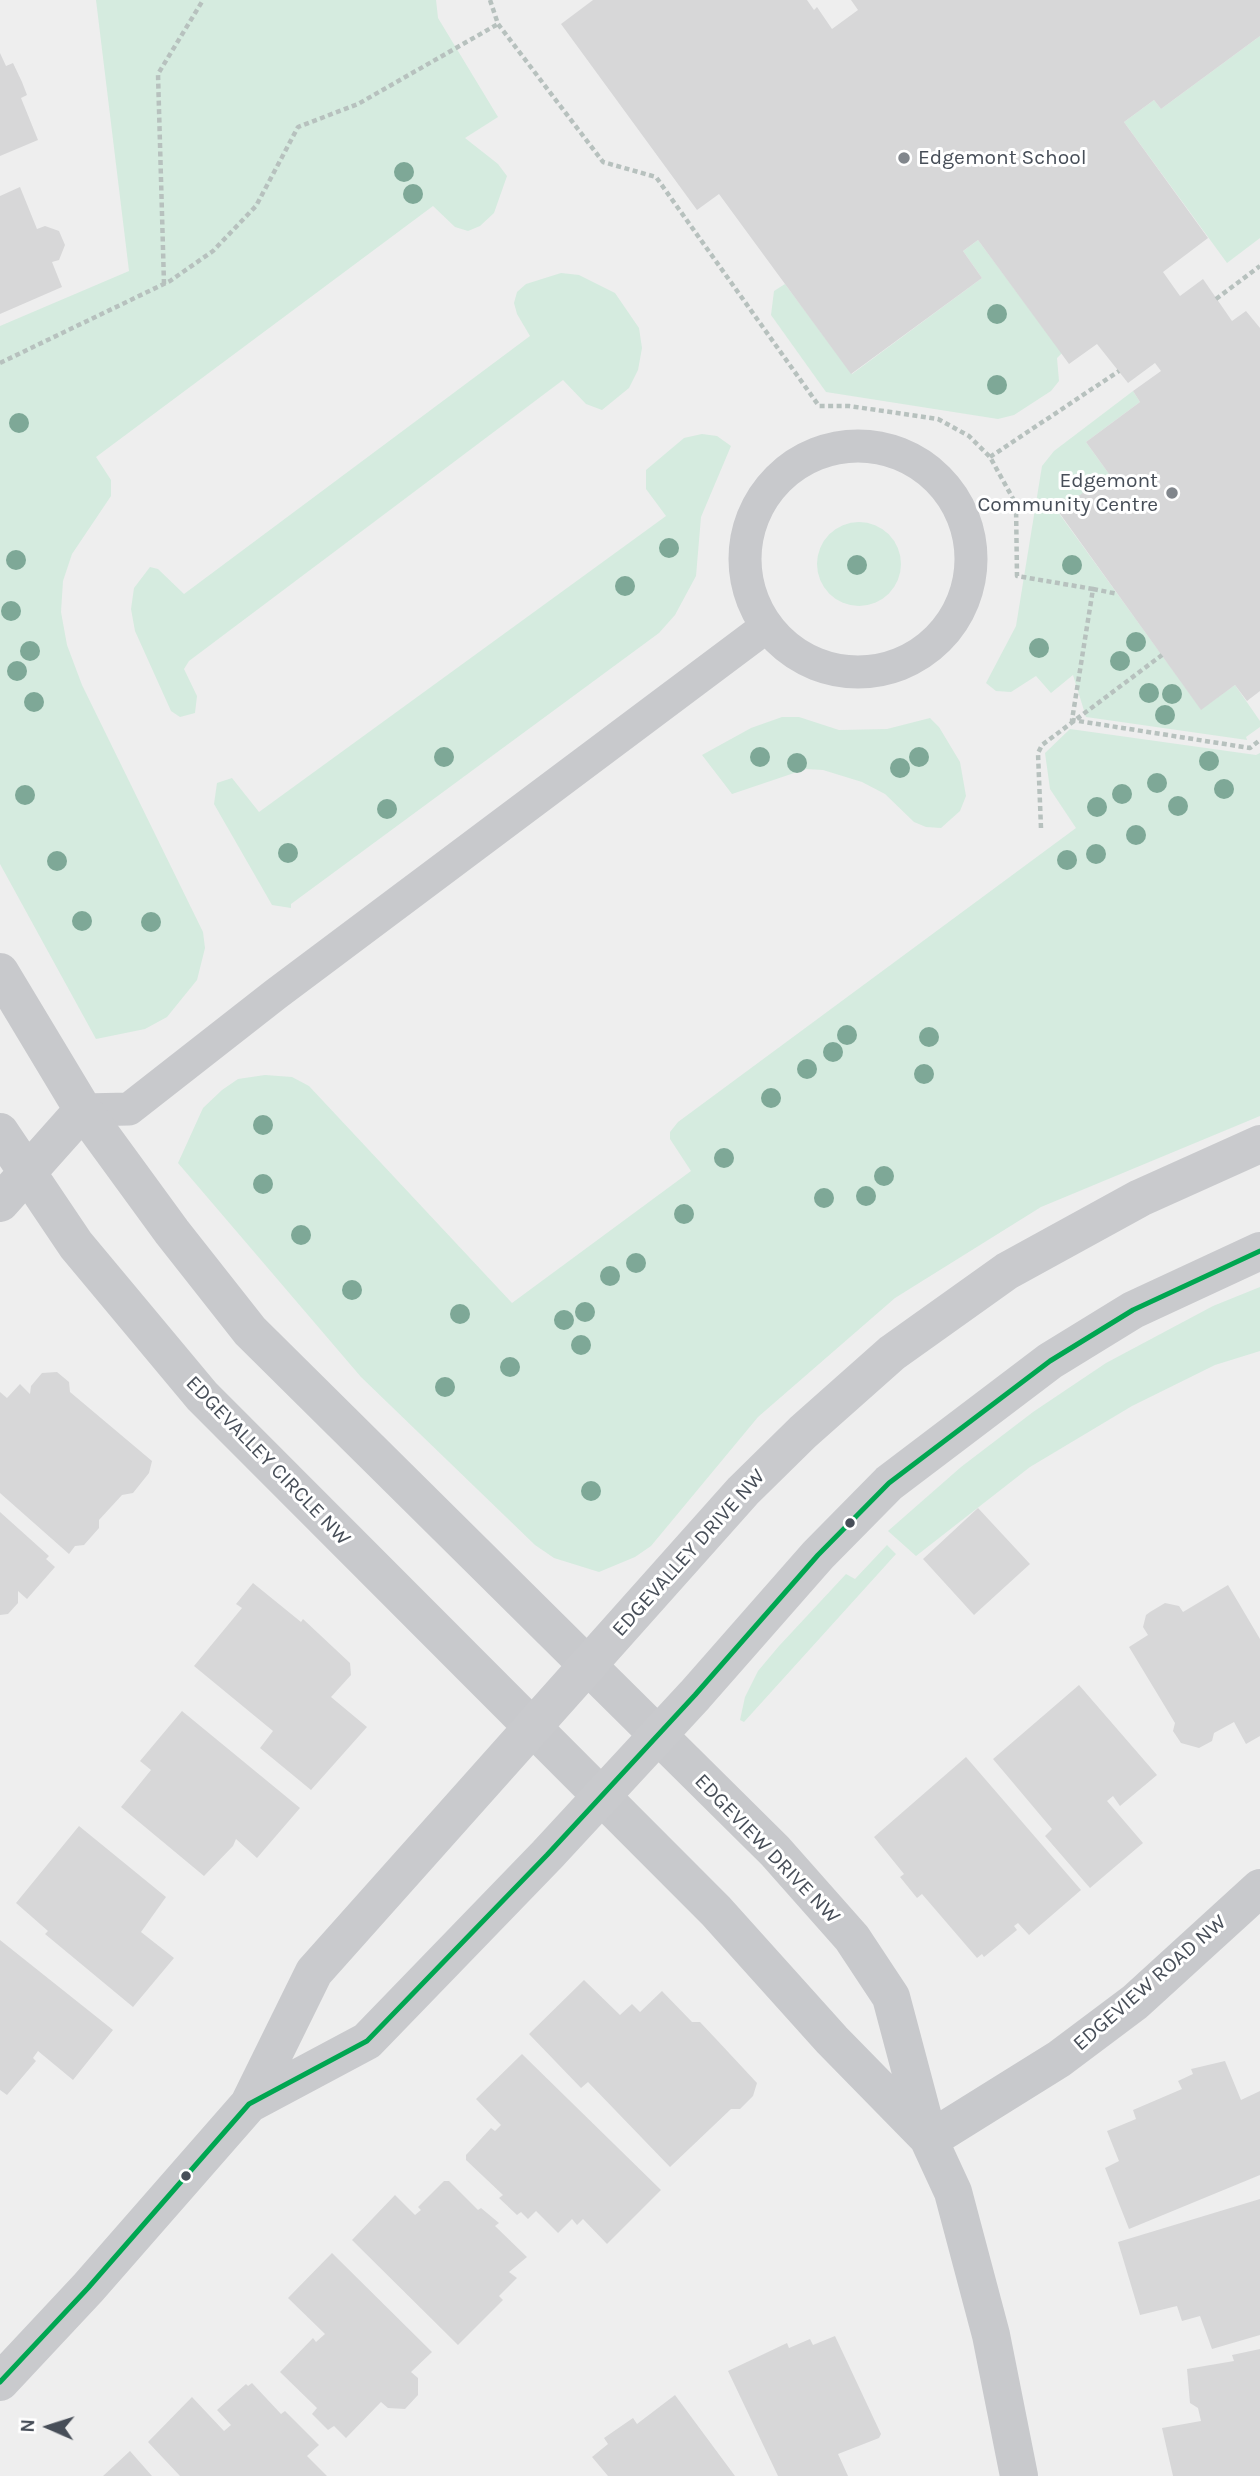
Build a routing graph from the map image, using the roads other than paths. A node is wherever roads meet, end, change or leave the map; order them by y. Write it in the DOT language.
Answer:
graph roads {
  1 [pos="766,627"];
  2 [pos="0,972"];
  3 [pos="83,1111"];
  4 [pos="0,1132"];
  5 [pos="1260,1144"];
  6 [pos="27,1173"];
  7 [pos="0,1203"];
  8 [pos="1260,1251"];
  9 [pos="587,1666"];
  10 [pos="532,1728"];
  11 [pos="656,1735"];
  12 [pos="600,1796"];
  13 [pos="1260,1888"];
  14 [pos="249,2104"];
  15 [pos="929,2140"];
  16 [pos="0,2382"];
  17 [pos="1020,2476"];
  1 -- 1 [label="lane"];
  1 -- 3 [label="lane"];
  2 -- 3 [label="street"];
  3 -- 6 [label="street"];
  3 -- 9 [label="street"];
  4 -- 6 [label="street, EDGEVALLEY CIRCLE NW"];
  5 -- 9 [label="street, EDGEVALLEY DRIVE NW"];
  6 -- 7 [label="street"];
  6 -- 10 [label="street, EDGEVALLEY CIRCLE NW"];
  8 -- 11 [label="street, EDGEVALLEY DRIVE NW"];
  9 -- 10 [label="street, EDGEVALLEY DRIVE NW"];
  9 -- 11 [label="street, EDGEVIEW DRIVE NW"];
  10 -- 12 [label="street, EDGEVIEW DRIVE NW"];
  10 -- 14 [label="street, EDGEVALLEY DRIVE NW"];
  11 -- 12 [label="street, EDGEVALLEY DRIVE NW"];
  11 -- 15 [label="street, EDGEVIEW DRIVE NW"];
  12 -- 14 [label="street, EDGEVALLEY DRIVE NW"];
  12 -- 15 [label="street, EDGEVIEW DRIVE NW"];
  13 -- 15 [label="street, EDGEVIEW ROAD NW"];
  14 -- 16 [label="street, EDGEVALLEY DRIVE NW"];
  15 -- 17 [label="street, EDGEVIEW DRIVE NW"];
}
